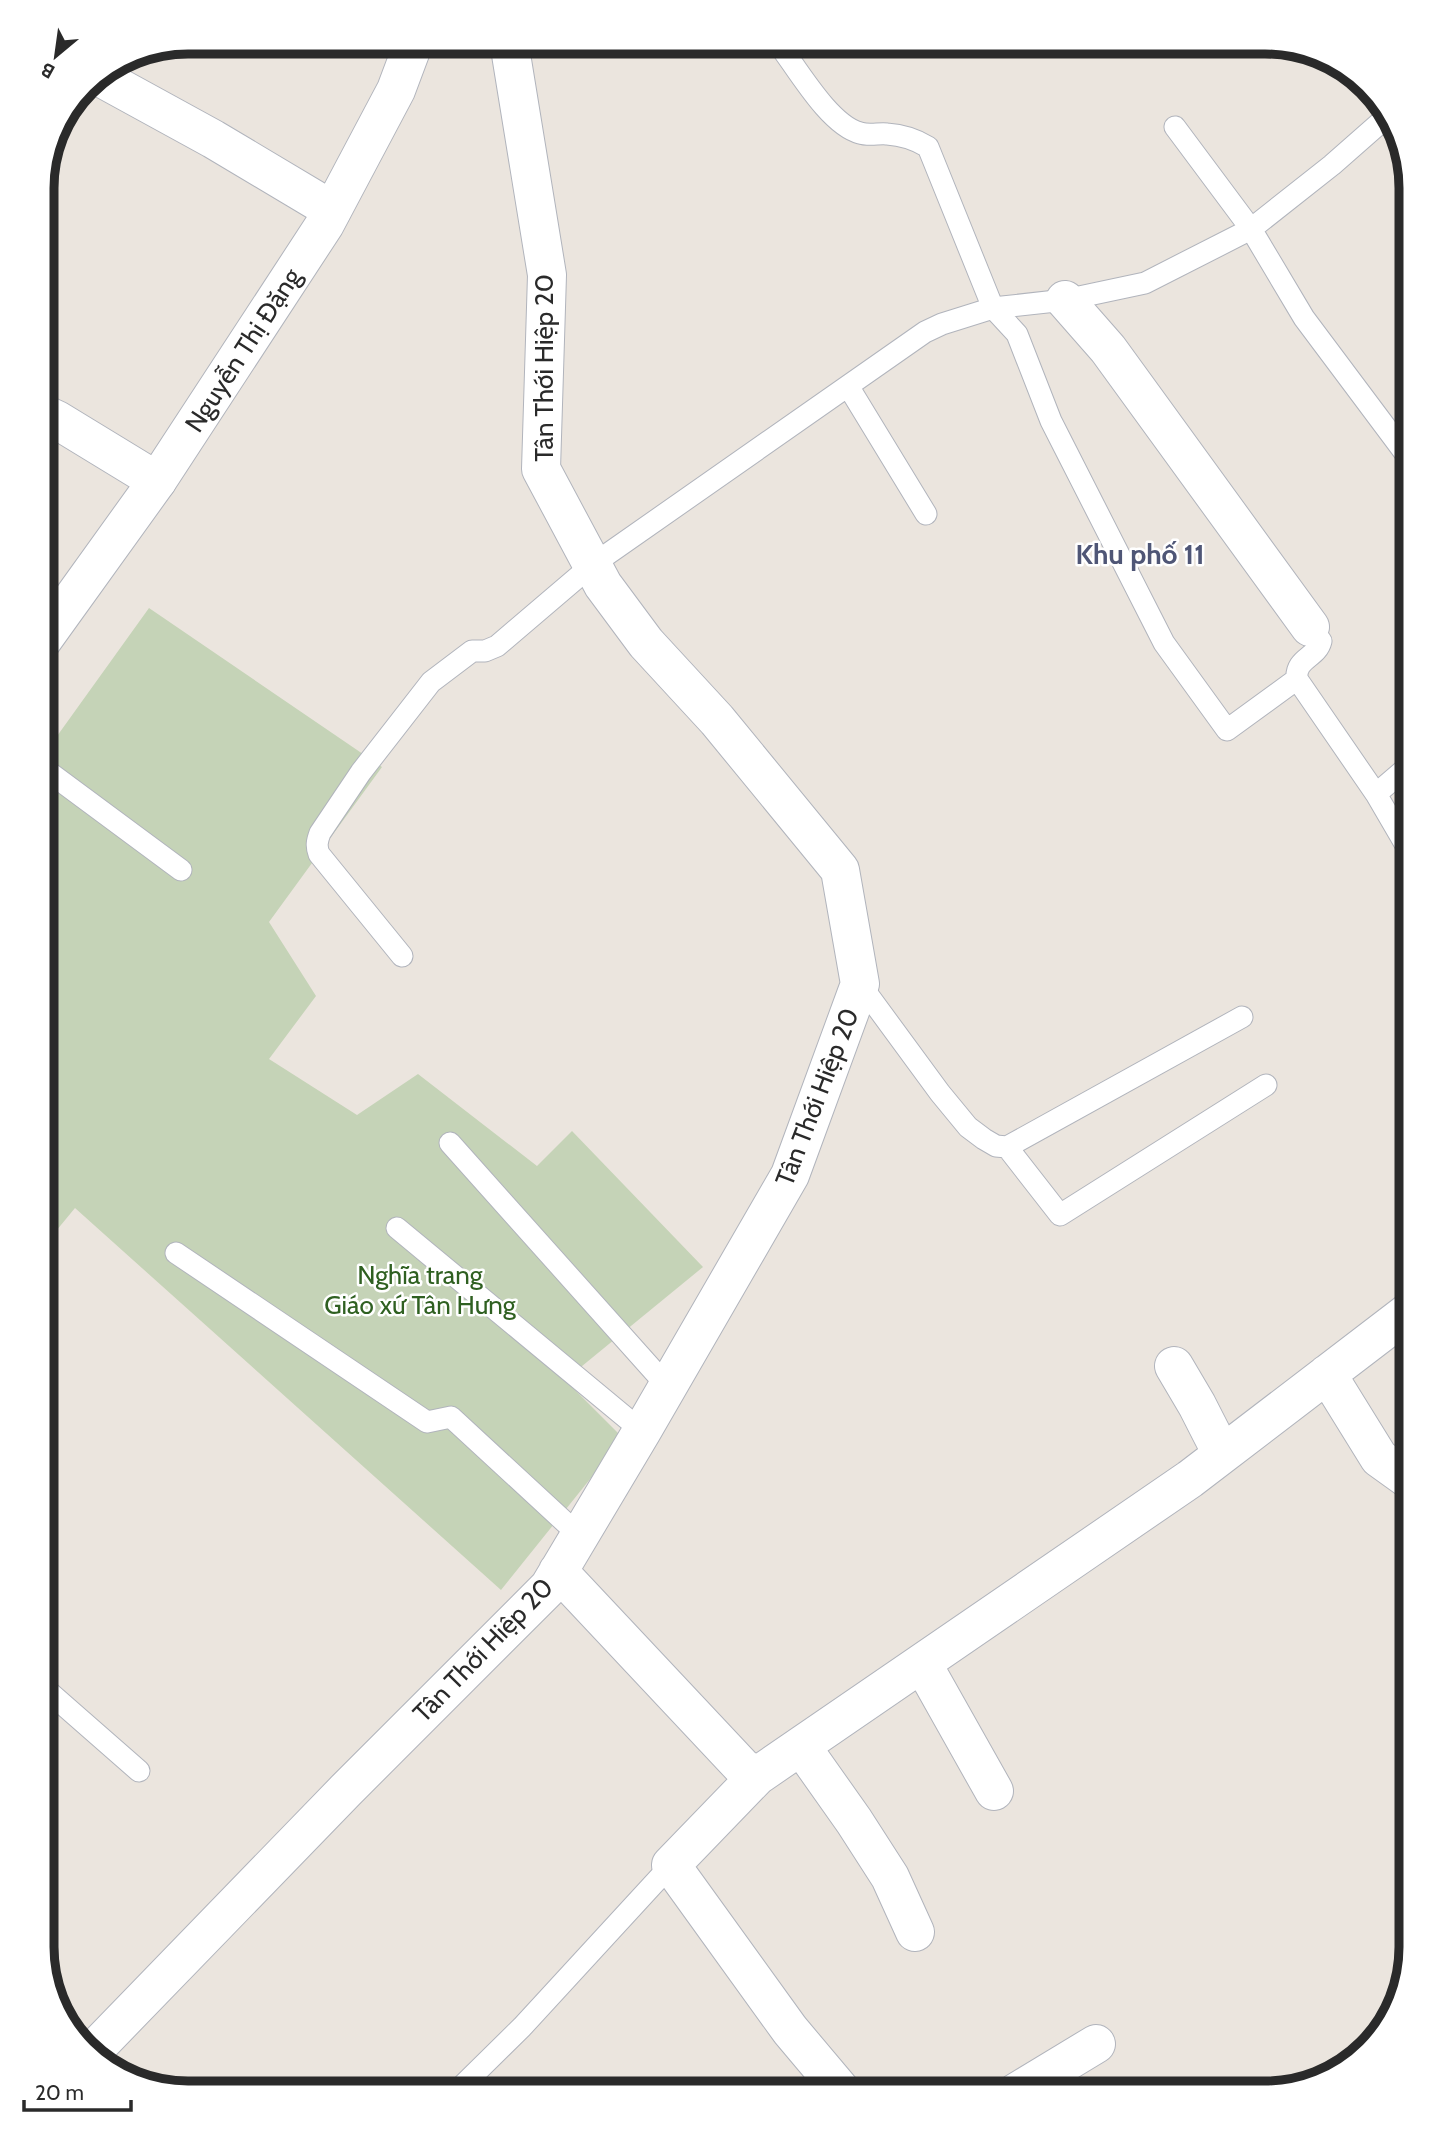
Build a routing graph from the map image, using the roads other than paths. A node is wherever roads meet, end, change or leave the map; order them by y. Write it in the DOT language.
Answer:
graph roads {
  1 [pos="409,55"];
  2 [pos="511,55"];
  3 [pos="786,55"];
  4 [pos="108,81"];
  5 [pos="1381,122"];
  6 [pos="1175,127"];
  7 [pos="332,210"];
  8 [pos="1251,229"];
  9 [pos="1065,300"];
  10 [pos="993,308"];
  11 [pos="848,386"];
  12 [pos="55,420"];
  13 [pos="1399,445"];
  14 [pos="157,481"];
  15 [pos="926,514"];
  16 [pos="592,565"];
  17 [pos="55,623"];
  18 [pos="1310,627"];
  19 [pos="1297,679"];
  20 [pos="1399,774"];
  21 [pos="55,776"];
  22 [pos="1376,794"];
  23 [pos="1399,833"];
  24 [pos="181,870"];
  25 [pos="402,956"];
  26 [pos="860,984"];
  27 [pos="1242,1017"];
  28 [pos="1266,1085"];
  29 [pos="450,1143"];
  30 [pos="1007,1147"];
  31 [pos="397,1228"];
  32 [pos="176,1253"];
  33 [pos="1399,1319"];
  34 [pos="1174,1366"];
  35 [pos="1327,1374"];
  36 [pos="668,1387"];
  37 [pos="642,1432"];
  38 [pos="1222,1454"];
  39 [pos="1399,1472"];
  40 [pos="580,1536"];
  41 [pos="558,1571"];
  42 [pos="922,1663"];
  43 [pos="54,1697"];
  44 [pos="801,1746"];
  45 [pos="139,1771"];
  46 [pos="757,1776"];
  47 [pos="994,1791"];
  48 [pos="671,1865"];
  49 [pos="915,1933"];
  50 [pos="1096,2043"];
  51 [pos="98,2045"];
  52 [pos="468,2080"];
  53 [pos="833,2081"];
  54 [pos="1035,2081"];
  1 -- 7 [label="street, Nguyễn Thị Đặng"];
  2 -- 16 [label="street, Tân Thới Hiệp 20"];
  3 -- 10 [label="lane"];
  4 -- 7 [label="street"];
  5 -- 8 [label="lane"];
  6 -- 8 [label="lane"];
  7 -- 14 [label="street, Nguyễn Thị Đặng"];
  8 -- 9 [label="lane"];
  8 -- 13 [label="lane"];
  9 -- 10 [label="lane"];
  9 -- 18 [label="street"];
  10 -- 11 [label="lane"];
  10 -- 19 [label="lane"];
  11 -- 15 [label="lane"];
  11 -- 16 [label="lane"];
  12 -- 14 [label="street"];
  14 -- 17 [label="street, Nguyễn Thị Đặng"];
  16 -- 25 [label="lane"];
  16 -- 26 [label="street, Tân Thới Hiệp 20"];
  18 -- 19 [label="lane"];
  19 -- 22 [label="lane"];
  20 -- 22 [label="lane"];
  21 -- 24 [label="lane"];
  22 -- 23 [label="lane"];
  26 -- 30 [label="lane"];
  26 -- 36 [label="street, Tân Thới Hiệp 20"];
  27 -- 30 [label="lane"];
  28 -- 30 [label="lane"];
  29 -- 36 [label="lane"];
  31 -- 37 [label="lane"];
  32 -- 40 [label="lane"];
  33 -- 35 [label="street"];
  34 -- 38 [label="street"];
  35 -- 38 [label="street"];
  35 -- 39 [label="street"];
  36 -- 37 [label="street, Tân Thới Hiệp 20"];
  37 -- 40 [label="street, Tân Thới Hiệp 20"];
  38 -- 42 [label="street"];
  40 -- 41 [label="street, Tân Thới Hiệp 20"];
  41 -- 46 [label="street"];
  41 -- 51 [label="street, Tân Thới Hiệp 20"];
  42 -- 44 [label="street"];
  42 -- 47 [label="street"];
  43 -- 45 [label="lane"];
  44 -- 46 [label="street"];
  44 -- 49 [label="street"];
  46 -- 48 [label="street"];
  48 -- 52 [label="lane"];
  48 -- 53 [label="street"];
  50 -- 54 [label="street"];
}
